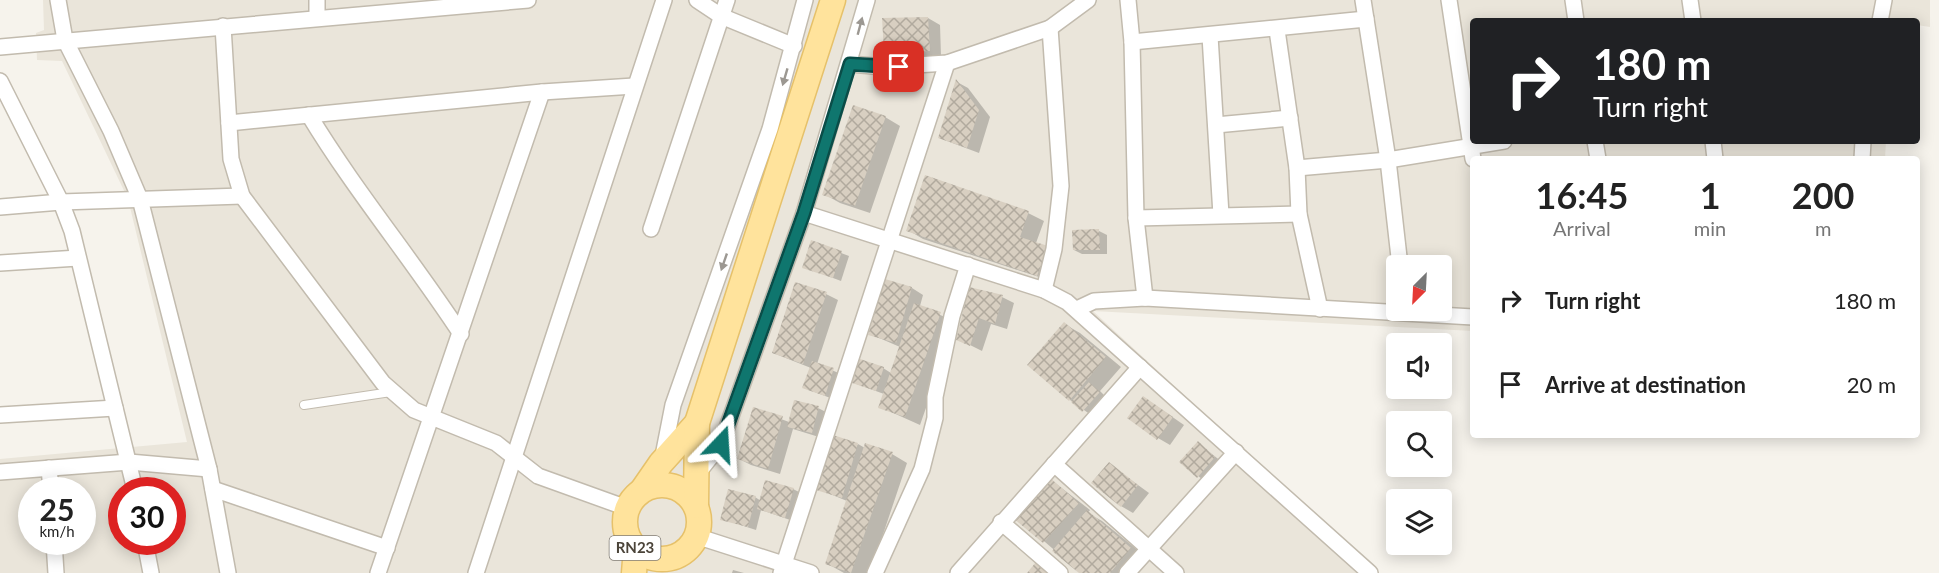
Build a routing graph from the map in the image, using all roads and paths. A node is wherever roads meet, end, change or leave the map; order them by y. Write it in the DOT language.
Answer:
graph roads {
  1 [pos="58,0"];
  2 [pos="317,0"];
  3 [pos="528,0"];
  4 [pos="664,0"];
  5 [pos="697,0"];
  6 [pos="727,0"];
  7 [pos="806,0"];
  8 [pos="833,0"];
  9 [pos="867,0"];
  10 [pos="1088,0"];
  11 [pos="1128,0"];
  12 [pos="1363,0"];
  13 [pos="1449,0"];
  14 [pos="1573,0"];
  15 [pos="1690,0"];
  16 [pos="1884,0"];
  17 [pos="721,15"];
  18 [pos="317,18"];
  19 [pos="1576,18"];
  20 [pos="1693,18"];
  21 [pos="1881,18"];
  22 [pos="1366,19"];
  23 [pos="224,26"];
  24 [pos="1050,28"];
  25 [pos="1277,30"];
  26 [pos="1210,36"];
  27 [pos="64,40"];
  28 [pos="1132,42"];
  29 [pos="794,46"];
  30 [pos="0,47"];
  31 [pos="947,63"];
  32 [pos="850,64"];
  33 [pos="0,81"];
  34 [pos="634,86"];
  35 [pos="542,92"];
  36 [pos="333,113"];
  37 [pos="309,115"];
  38 [pos="1290,118"];
  39 [pos="229,123"];
  40 [pos="1216,125"];
  41 [pos="1470,134"];
  42 [pos="325,141"];
  43 [pos="1496,144"];
  44 [pos="1473,153"];
  45 [pos="1388,160"];
  46 [pos="1297,168"];
  47 [pos="242,196"];
  48 [pos="140,199"];
  49 [pos="61,202"];
  50 [pos="0,207"];
  51 [pos="804,213"];
  52 [pos="1299,214"];
  53 [pos="1221,215"];
  54 [pos="1136,218"];
  55 [pos="651,229"];
  56 [pos="891,241"];
  57 [pos="1399,255"];
  58 [pos="78,258"];
  59 [pos="0,263"];
  60 [pos="968,265"];
  61 [pos="1044,290"];
  62 [pos="1145,298"];
  63 [pos="1077,309"];
  64 [pos="1320,309"];
  65 [pos="1386,311"];
  66 [pos="1452,315"];
  67 [pos="1470,316"];
  68 [pos="460,334"];
  69 [pos="1140,367"];
  70 [pos="391,392"];
  71 [pos="304,405"];
  72 [pos="115,408"];
  73 [pos="0,415"];
  74 [pos="431,418"];
  75 [pos="697,423"];
  76 [pos="1236,452"];
  77 [pos="514,459"];
  78 [pos="129,462"];
  79 [pos="661,463"];
  80 [pos="1054,464"];
  81 [pos="49,468"];
  82 [pos="208,469"];
  83 [pos="0,471"];
  84 [pos="698,473"];
  85 [pos="50,477"];
  86 [pos="132,477"];
  87 [pos="213,489"];
  88 [pos="643,489"];
  89 [pos="696,506"];
  90 [pos="627,508"];
  91 [pos="1001,522"];
  92 [pos="696,536"];
  93 [pos="387,548"];
  94 [pos="636,548"];
  95 [pos="1148,549"];
  96 [pos="55,555"];
  97 [pos="148,555"];
  98 [pos="671,565"];
  99 [pos="783,569"];
  100 [pos="56,573"];
  101 [pos="152,573"];
  102 [pos="228,573"];
  103 [pos="378,573"];
  104 [pos="476,573"];
  105 [pos="634,573"];
  106 [pos="811,573"];
  107 [pos="875,573"];
  108 [pos="958,573"];
  109 [pos="1059,573"];
  110 [pos="1127,573"];
  111 [pos="1176,573"];
  112 [pos="1370,573"];
  1 -- 27 [label="street"];
  2 -- 18 [label="street"];
  3 -- 18 [label="street"];
  4 -- 34 [label="street"];
  5 -- 17 [label="street"];
  6 -- 17 [label="street"];
  7 -- 29 [label="street"];
  8 -- 75 [label="main road"];
  32 -- 9 [label="street, one-way"];
  10 -- 24 [label="street"];
  11 -- 28 [label="street"];
  12 -- 22 [label="street"];
  13 -- 41 [label="street"];
  14 -- 19 [label="street"];
  15 -- 20 [label="street"];
  16 -- 21 [label="street"];
  17 -- 29 [label="street"];
  17 -- 55 [label="street"];
  18 -- 23 [label="street"];
  22 -- 25 [label="street"];
  22 -- 45 [label="street"];
  23 -- 27 [label="street"];
  23 -- 39 [label="street"];
  24 -- 31 [label="street"];
  24 -- 61 [label="street"];
  25 -- 26 [label="street"];
  25 -- 38 [label="street"];
  26 -- 28 [label="street"];
  26 -- 40 [label="street"];
  27 -- 30 [label="street"];
  27 -- 48 [label="street"];
  28 -- 54 [label="street"];
  29 -- 79 [label="street, one-way"];
  31 -- 32 [label="street"];
  31 -- 56 [label="street"];
  32 -- 51 [label="street"];
  33 -- 49 [label="street"];
  34 -- 35 [label="street"];
  34 -- 77 [label="street"];
  35 -- 36 [label="street"];
  35 -- 68 [label="street"];
  36 -- 37 [label="street"];
  36 -- 42 [label="street"];
  37 -- 39 [label="street"];
  37 -- 42 [label="street"];
  38 -- 40 [label="street"];
  38 -- 46 [label="street"];
  39 -- 47 [label="street"];
  40 -- 53 [label="street"];
  42 -- 68 [label="street"];
  43 -- 44 [label="street"];
  44 -- 45 [label="street"];
  45 -- 46 [label="street"];
  45 -- 57 [label="street"];
  46 -- 52 [label="street"];
  47 -- 48 [label="street"];
  47 -- 70 [label="street"];
  48 -- 49 [label="street"];
  48 -- 82 [label="street"];
  49 -- 50 [label="street"];
  49 -- 58 [label="street"];
  51 -- 56 [label="street"];
  51 -- 84 [label="street"];
  52 -- 53 [label="street"];
  52 -- 64 [label="street"];
  53 -- 54 [label="street"];
  54 -- 62 [label="street"];
  56 -- 60 [label="street"];
  56 -- 99 [label="street"];
  58 -- 59 [label="street"];
  58 -- 72 [label="street"];
  60 -- 61 [label="street"];
  60 -- 107 [label="street"];
  61 -- 63 [label="street"];
  62 -- 63 [label="street"];
  62 -- 64 [label="street"];
  63 -- 69 [label="street"];
  64 -- 65 [label="street"];
  66 -- 67 [label="street"];
  68 -- 74 [label="street"];
  69 -- 76 [label="street"];
  69 -- 80 [label="street"];
  70 -- 71 [label="lane"];
  70 -- 74 [label="street"];
  72 -- 73 [label="street"];
  72 -- 78 [label="street"];
  74 -- 77 [label="street"];
  74 -- 93 [label="street"];
  75 -- 79 [label="main road"];
  75 -- 84 [label="main road"];
  76 -- 95 [label="street"];
  76 -- 112 [label="street"];
  77 -- 90 [label="street"];
  77 -- 104 [label="street"];
  78 -- 81 [label="street"];
  78 -- 82 [label="street"];
  78 -- 86 [label="street"];
  79 -- 88 [label="main road"];
  80 -- 91 [label="street"];
  80 -- 95 [label="street"];
  81 -- 83 [label="street"];
  81 -- 85 [label="street"];
  82 -- 87 [label="street"];
  84 -- 89 [label="main road"];
  87 -- 93 [label="street"];
  87 -- 102 [label="street"];
  88 -- 89 [label="main road"];
  88 -- 90 [label="main road"];
  89 -- 92 [label="main road"];
  90 -- 94 [label="main road, RN23"];
  91 -- 108 [label="street"];
  91 -- 109 [label="street"];
  92 -- 98 [label="main road, RN23"];
  92 -- 99 [label="street"];
  93 -- 103 [label="street"];
  94 -- 98 [label="main road, RN23"];
  94 -- 105 [label="main road, RN23"];
  95 -- 110 [label="street"];
  95 -- 111 [label="street"];
  96 -- 100 [label="street"];
  97 -- 101 [label="street"];
  99 -- 106 [label="street"];
}
